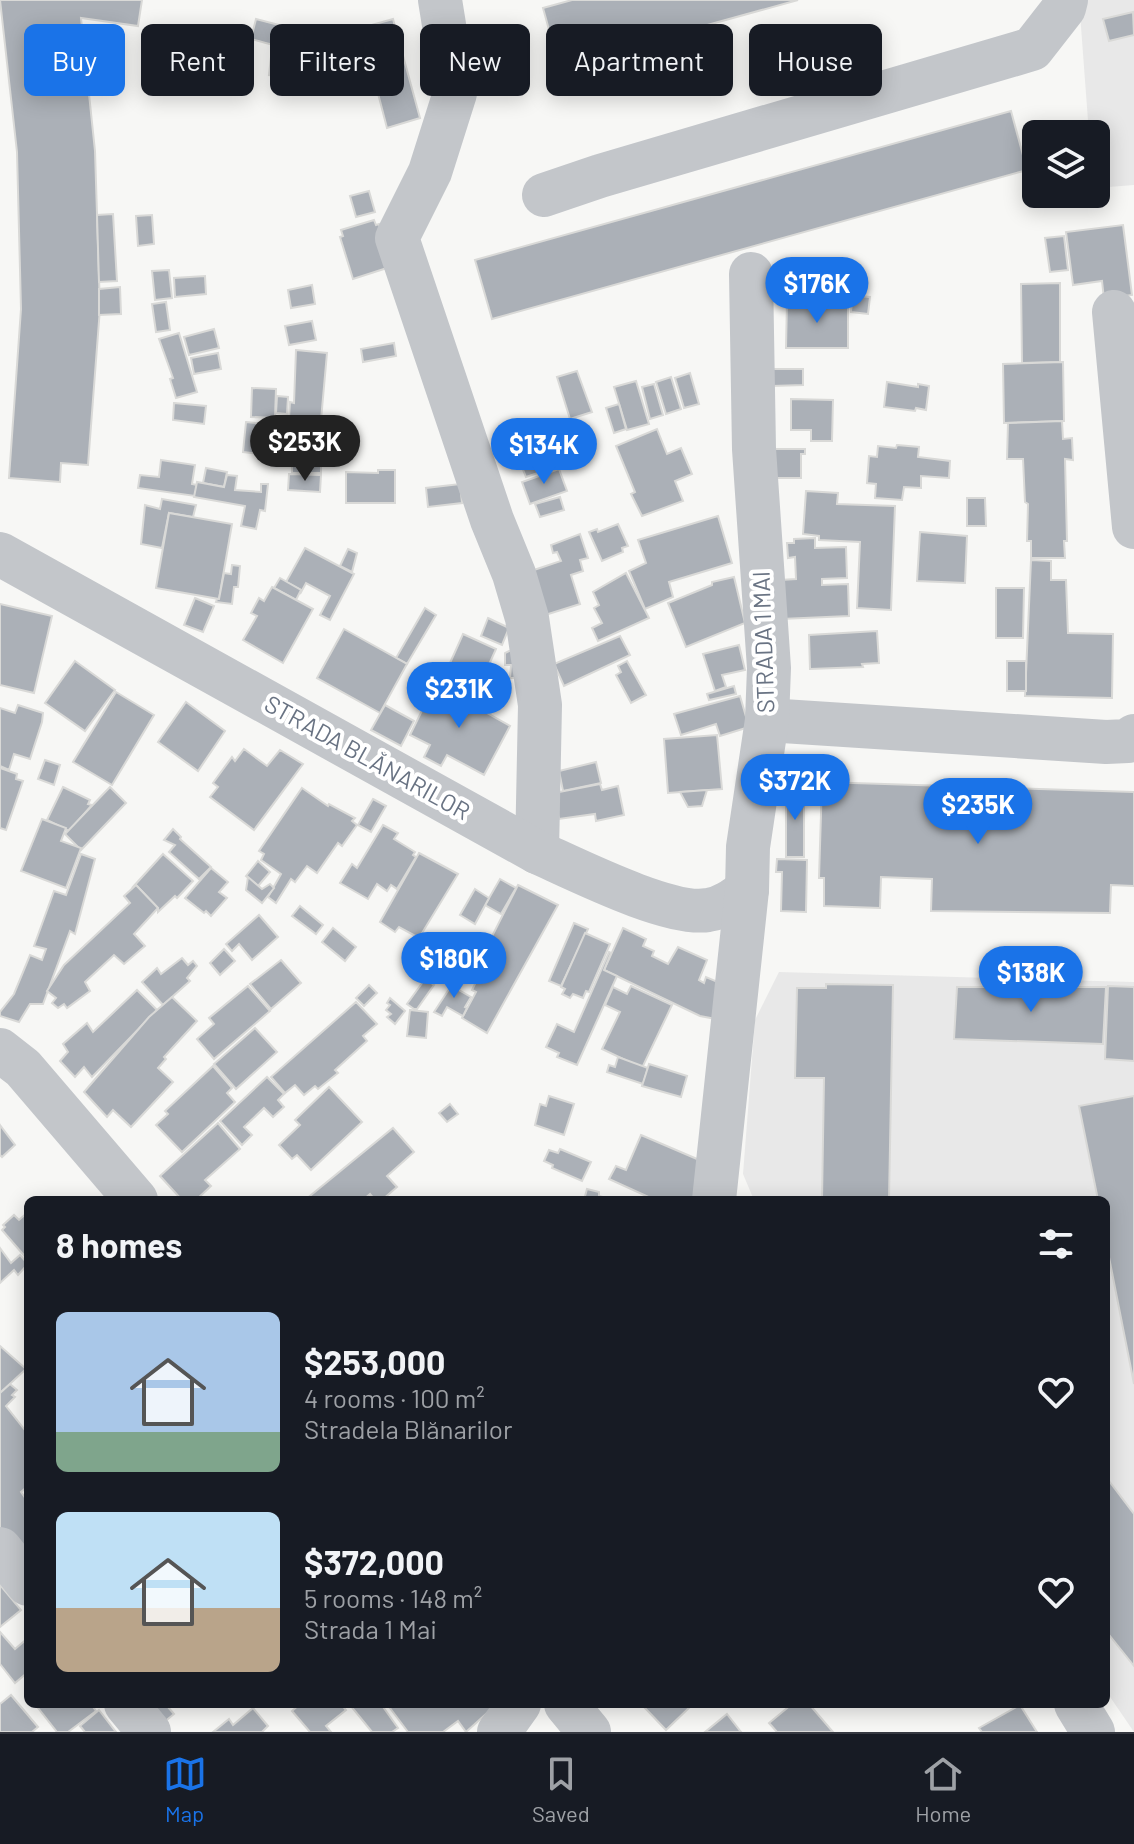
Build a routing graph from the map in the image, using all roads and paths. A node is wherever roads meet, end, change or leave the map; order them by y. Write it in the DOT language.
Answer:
graph roads {
  1 [pos="440,0"];
  2 [pos="1066,0"];
  3 [pos="544,195"];
  4 [pos="751,274"];
  5 [pos="1114,312"];
  6 [pos="1134,527"];
  7 [pos="0,554"];
  8 [pos="767,720"];
  9 [pos="1134,736"];
  10 [pos="537,852"];
  11 [pos="747,890"];
  12 [pos="0,1050"];
  13 [pos="133,1196"];
  14 [pos="714,1196"];
  15 [pos="0,1549"];
  16 [pos="24,1579"];
  17 [pos="129,1708"];
  18 [pos="516,1708"];
  19 [pos="569,1708"];
  20 [pos="1078,1708"];
  21 [pos="149,1732"];
  22 [pos="499,1732"];
  23 [pos="589,1732"];
  24 [pos="1093,1732"];
  1 -- 10 [label="street"];
  2 -- 3 [label="street"];
  4 -- 8 [label="street, STRADA 1 MAI"];
  5 -- 6 [label="street"];
  7 -- 10 [label="street, STRADA BLĂNARILOR"];
  8 -- 9 [label="street"];
  8 -- 11 [label="street, STRADA 1 MAI"];
  10 -- 11 [label="street, STRADA BLĂNARILOR"];
  11 -- 14 [label="street, STRADA 1 MAI"];
  12 -- 13 [label="street"];
  15 -- 16 [label="street"];
  17 -- 21 [label="street"];
  18 -- 22 [label="street"];
  19 -- 23 [label="street"];
  20 -- 24 [label="street"];
}
